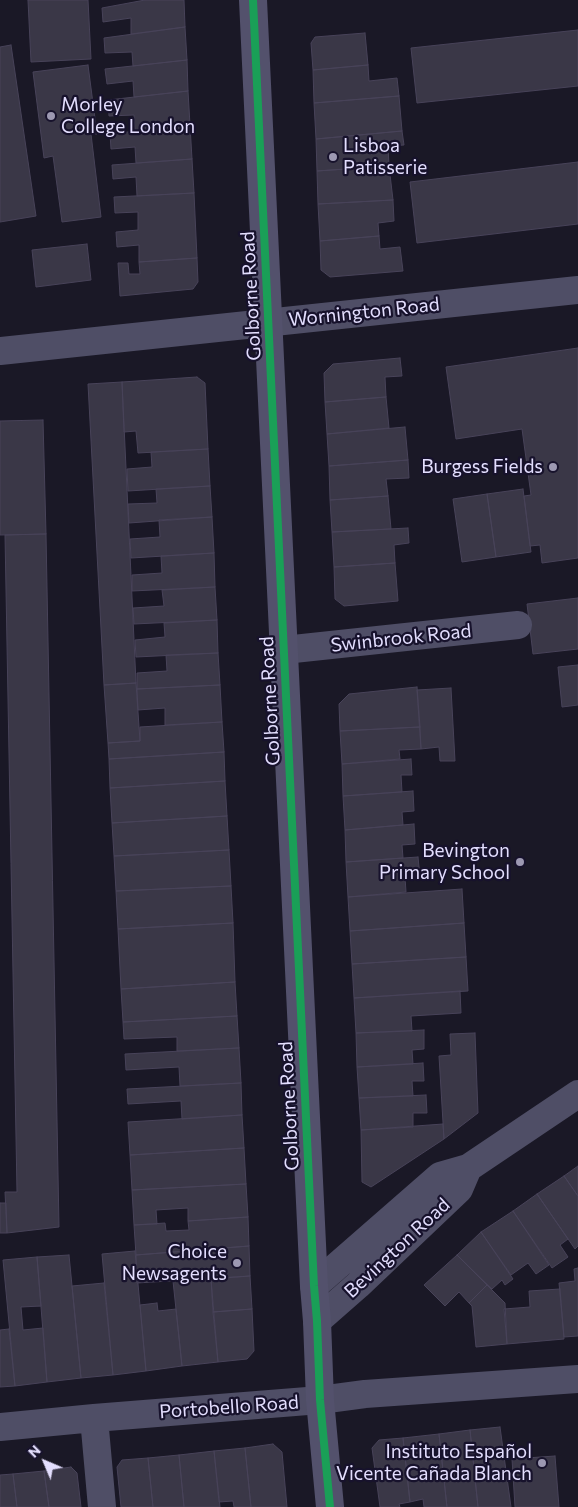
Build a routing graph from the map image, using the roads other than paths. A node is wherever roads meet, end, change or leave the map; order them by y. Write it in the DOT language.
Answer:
graph roads {
  1 [pos="253,0"];
  2 [pos="578,290"];
  3 [pos="268,323"];
  4 [pos="0,351"];
  5 [pos="518,625"];
  6 [pos="284,650"];
  7 [pos="578,1094"];
  8 [pos="468,1168"];
  9 [pos="314,1286"];
  10 [pos="318,1321"];
  11 [pos="578,1379"];
  12 [pos="320,1400"];
  13 [pos="94,1418"];
  14 [pos="0,1427"];
  15 [pos="102,1507"];
  16 [pos="330,1507"];
  1 -- 3 [label="street, Golborne Road"];
  2 -- 3 [label="street, Wornington Road"];
  3 -- 4 [label="street, Wornington Road"];
  3 -- 6 [label="street, Golborne Road"];
  5 -- 6 [label="street, Swinbrook Road"];
  6 -- 9 [label="street, Golborne Road"];
  7 -- 8 [label="street, Bevington Road"];
  8 -- 9 [label="street, Bevington Road"];
  8 -- 10 [label="street, Bevington Road"];
  9 -- 10 [label="street, Golborne Road"];
  10 -- 12 [label="street, Golborne Road"];
  11 -- 12 [label="street, Portobello Road"];
  12 -- 13 [label="street, Portobello Road"];
  12 -- 16 [label="street, Golborne Road"];
  13 -- 14 [label="street, Portobello Road"];
  13 -- 15 [label="street"];
}
